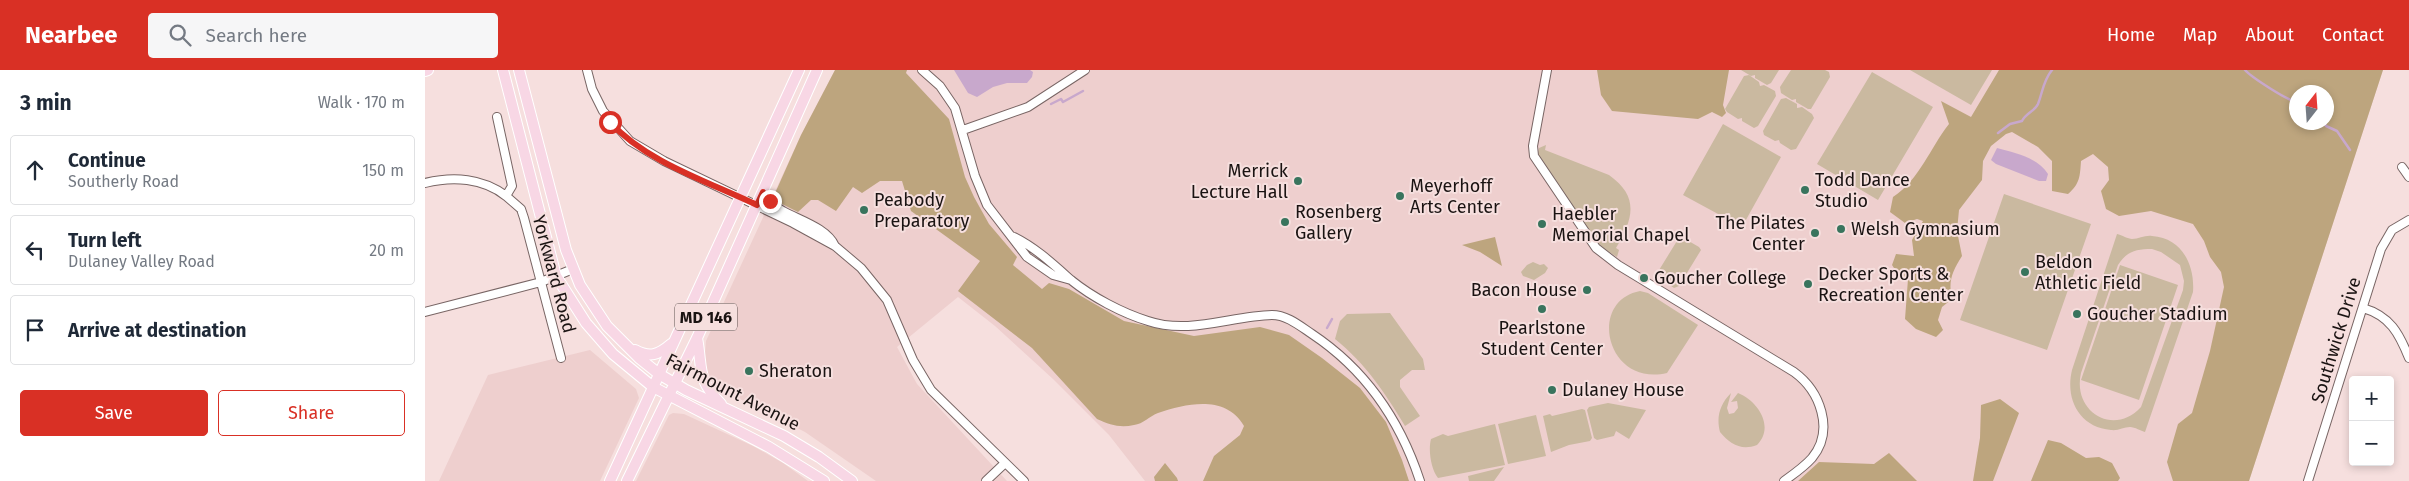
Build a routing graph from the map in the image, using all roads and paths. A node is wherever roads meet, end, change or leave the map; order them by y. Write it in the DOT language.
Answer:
graph roads {
  1 [pos="503,70"];
  2 [pos="519,70"];
  3 [pos="587,70"];
  4 [pos="799,70"];
  5 [pos="817,70"];
  6 [pos="922,70"];
  7 [pos="1085,70"];
  8 [pos="1547,70"];
  9 [pos="497,117"];
  10 [pos="963,130"];
  11 [pos="2402,168"];
  12 [pos="2409,177"];
  13 [pos="425,183"];
  14 [pos="763,192"];
  15 [pos="506,196"];
  16 [pos="741,198"];
  17 [pos="757,205"];
  18 [pos="2409,220"];
  19 [pos="835,246"];
  20 [pos="573,269"];
  21 [pos="556,276"];
  22 [pos="541,282"];
  23 [pos="2363,308"];
  24 [pos="425,312"];
  25 [pos="697,338"];
  26 [pos="674,342"];
  27 [pos="624,345"];
  28 [pos="561,358"];
  29 [pos="2409,358"];
  30 [pos="659,374"];
  31 [pos="675,383"];
  32 [pos="653,387"];
  33 [pos="669,396"];
  34 [pos="725,408"];
  35 [pos="1005,463"];
  36 [pos="610,481"];
  37 [pos="627,481"];
  38 [pos="824,481"];
  39 [pos="852,481"];
  40 [pos="987,481"];
  41 [pos="1024,481"];
  42 [pos="1420,481"];
  43 [pos="1784,481"];
  44 [pos="2308,481"];
  1 -- 21 [label="main road, Fairmount Avenue"];
  2 -- 20 [label="main road, Fairmount Avenue"];
  3 -- 16 [label="street"];
  4 -- 16 [label="main road, MD 146"];
  5 -- 14 [label="main road, MD 146"];
  6 -- 10 [label="street"];
  7 -- 10 [label="street"];
  8 -- 43 [label="street"];
  9 -- 15 [label="street"];
  10 -- 42 [label="street"];
  11 -- 12 [label="street"];
  13 -- 15 [label="street, Yorkward Road"];
  14 -- 17 [label="main road, MD 146"];
  14 -- 19 [label="street"];
  15 -- 22 [label="street, Yorkward Road"];
  16 -- 17 [label="street"];
  16 -- 26 [label="main road, MD 146"];
  17 -- 19 [label="street"];
  17 -- 25 [label="main road, MD 146"];
  18 -- 23 [label="street, Southwick Drive"];
  19 -- 35 [label="street"];
  20 -- 21 [label="street"];
  20 -- 27 [label="main road, Fairmount Avenue"];
  21 -- 22 [label="street"];
  21 -- 32 [label="main road, Fairmount Avenue"];
  22 -- 24 [label="street"];
  22 -- 28 [label="street, Yorkward Road"];
  23 -- 29 [label="street"];
  23 -- 44 [label="street, Southwick Drive"];
  25 -- 31 [label="main road, MD 146"];
  25 -- 34 [label="main road"];
  26 -- 27 [label="main road"];
  26 -- 30 [label="main road, MD 146"];
  27 -- 30 [label="main road, Fairmount Avenue"];
  30 -- 31 [label="main road, Fairmount Avenue"];
  30 -- 32 [label="main road, MD 146"];
  31 -- 33 [label="main road, MD 146"];
  31 -- 34 [label="main road, Fairmount Avenue"];
  32 -- 33 [label="main road, Fairmount Avenue"];
  32 -- 36 [label="main road, MD 146"];
  33 -- 37 [label="main road, MD 146"];
  33 -- 38 [label="main road, Fairmount Avenue"];
  34 -- 39 [label="main road, Fairmount Avenue"];
  35 -- 40 [label="street"];
  35 -- 41 [label="street"];
}
